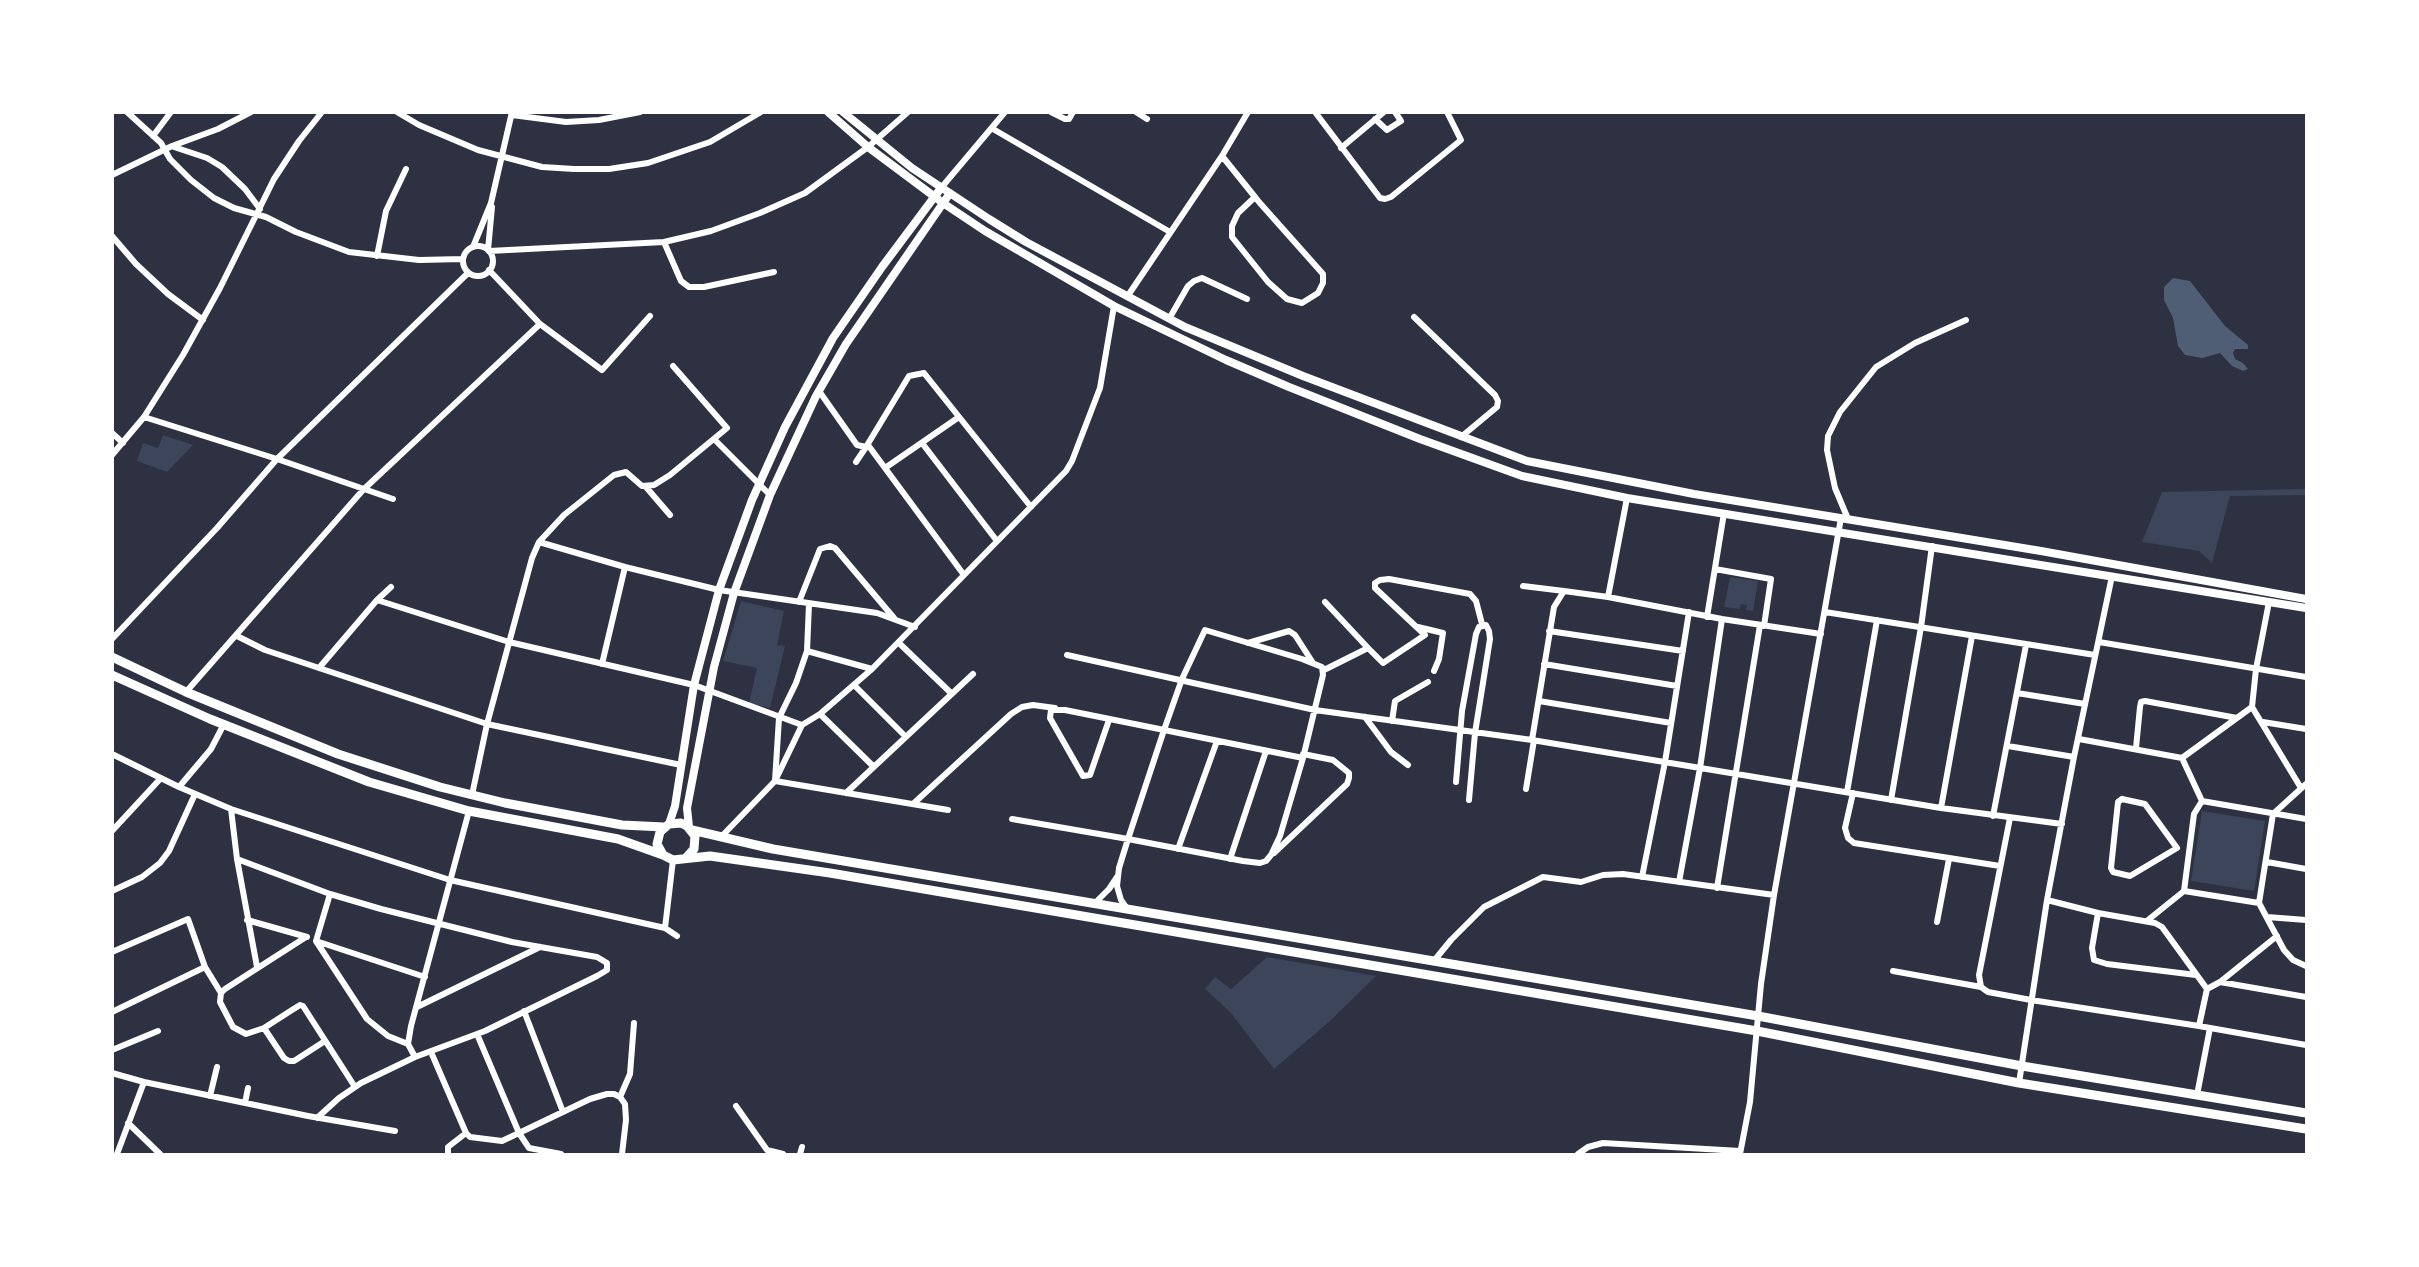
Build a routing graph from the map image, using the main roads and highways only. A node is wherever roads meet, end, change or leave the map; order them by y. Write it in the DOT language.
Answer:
graph roads {
  1 [pos="112,657"];
  2 [pos="112,675"];
  3 [pos="667,826"];
  4 [pos="691,829"];
  5 [pos="663,855"];
  6 [pos="686,858"];
  7 [pos="1421,960"];
  8 [pos="1416,974"];
  9 [pos="2307,1113"];
  10 [pos="2307,1129"];
  1 -- 3 [label="main road"];
  2 -- 5 [label="main road"];
  3 -- 4 [label="main road"];
  3 -- 5 [label="main road"];
  4 -- 6 [label="main road"];
  4 -- 7 [label="main road"];
  5 -- 6 [label="main road"];
  6 -- 8 [label="main road"];
  7 -- 8 [label="main road"];
  7 -- 9 [label="main road"];
  8 -- 10 [label="main road"];
}
